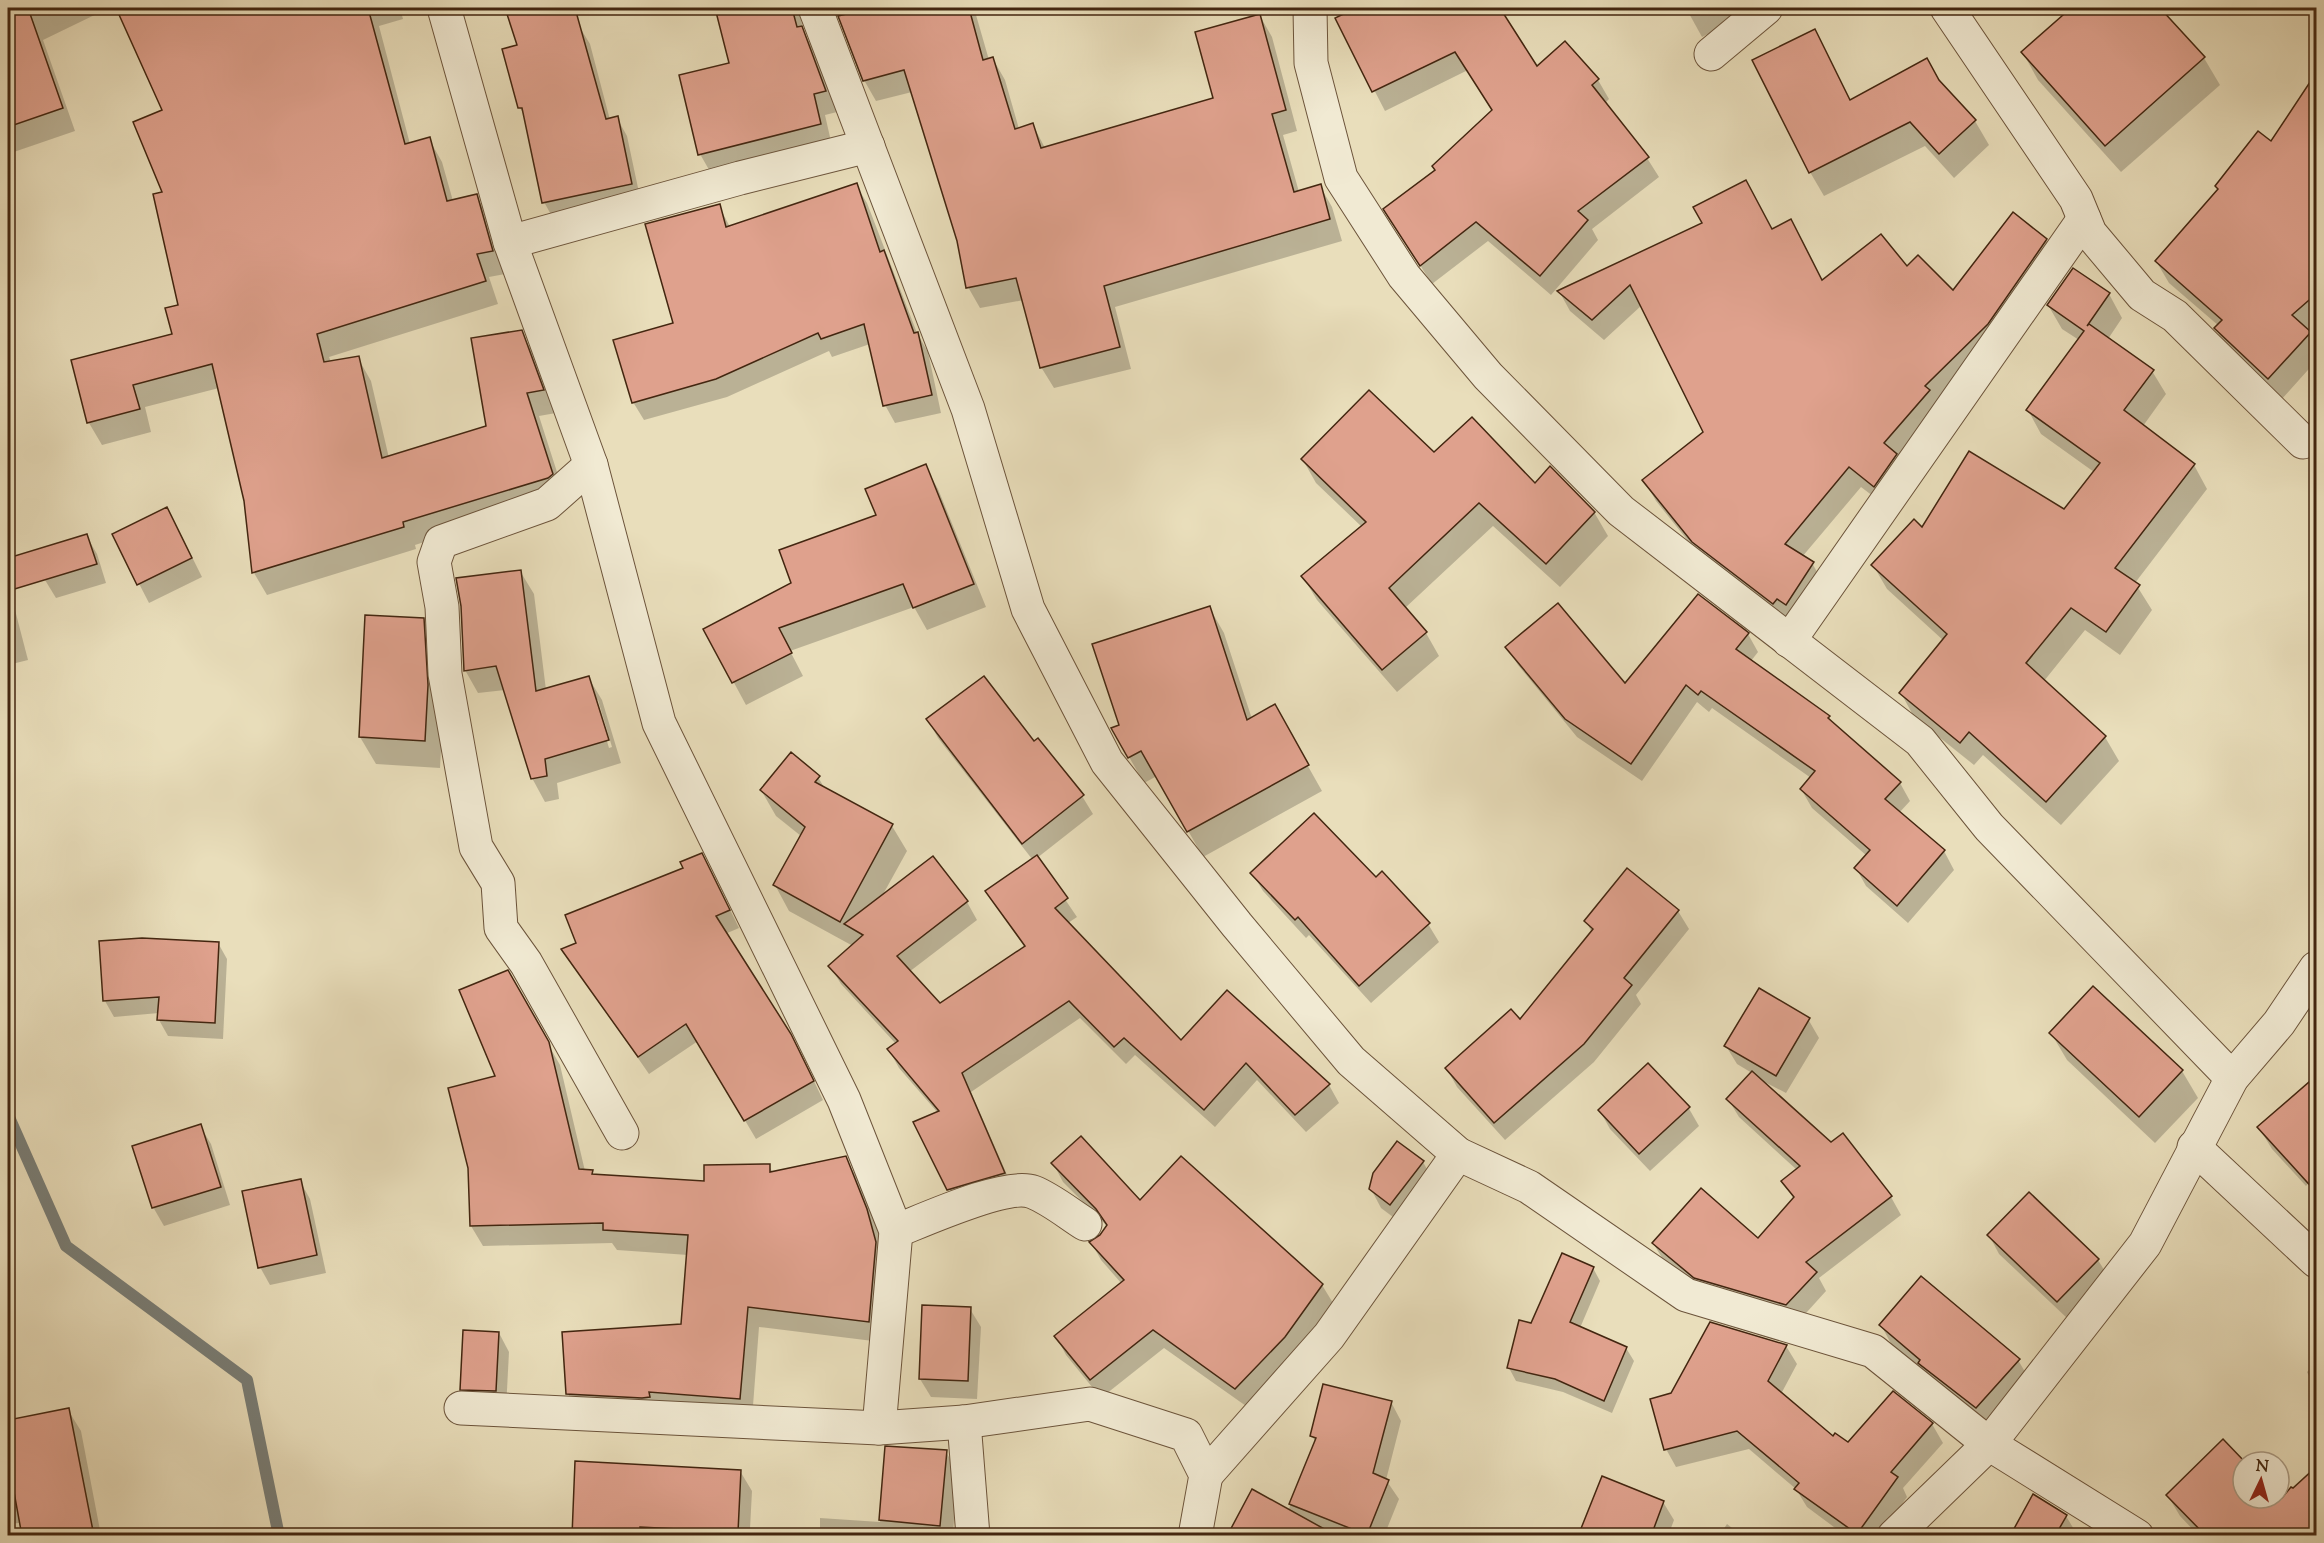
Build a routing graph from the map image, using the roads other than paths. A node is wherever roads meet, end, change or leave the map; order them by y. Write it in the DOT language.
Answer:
graph roads {
  1 [pos="444,8"];
  2 [pos="815,8"];
  3 [pos="1310,8"];
  4 [pos="1766,8"];
  5 [pos="1947,8"];
  6 [pos="1710,54"];
  7 [pos="868,146"];
  8 [pos="2084,219"];
  9 [pos="510,242"];
  10 [pos="2303,442"];
  11 [pos="591,465"];
  12 [pos="1789,641"];
  13 [pos="2316,968"];
  14 [pos="2232,1078"];
  15 [pos="622,1134"];
  16 [pos="2194,1148"];
  17 [pos="1458,1154"];
  18 [pos="1085,1224"];
  19 [pos="896,1231"];
  20 [pos="2316,1261"];
  21 [pos="461,1408"];
  22 [pos="964,1422"];
  23 [pos="879,1428"];
  24 [pos="1989,1444"];
  25 [pos="1206,1475"];
  26 [pos="973,1536"];
  27 [pos="1195,1536"];
  28 [pos="1894,1536"];
  29 [pos="2137,1536"];
  1 -- 9 [label="street"];
  2 -- 7 [label="street"];
  3 -- 12 [label="street"];
  4 -- 6 [label="street"];
  5 -- 8 [label="street"];
  7 -- 9 [label="street"];
  7 -- 17 [label="street"];
  8 -- 10 [label="street"];
  8 -- 12 [label="street"];
  9 -- 11 [label="street"];
  11 -- 15 [label="street"];
  11 -- 19 [label="street"];
  12 -- 14 [label="street"];
  13 -- 14 [label="street"];
  14 -- 16 [label="street"];
  16 -- 20 [label="street"];
  16 -- 24 [label="street"];
  17 -- 24 [label="street"];
  17 -- 25 [label="street"];
  18 -- 19 [label="street"];
  19 -- 23 [label="street"];
  21 -- 23 [label="street"];
  22 -- 23 [label="street"];
  22 -- 25 [label="street"];
  22 -- 26 [label="street"];
  24 -- 28 [label="street"];
  24 -- 29 [label="street"];
  25 -- 27 [label="street"];
}
